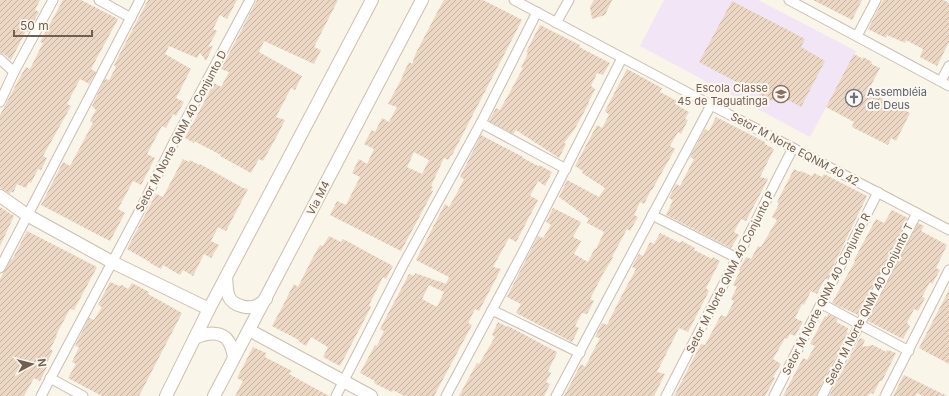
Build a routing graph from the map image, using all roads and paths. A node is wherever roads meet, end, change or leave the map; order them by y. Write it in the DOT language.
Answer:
graph roads {
  1 [pos="53,0"];
  2 [pos="99,0"];
  3 [pos="140,0"];
  4 [pos="250,0"];
  5 [pos="372,0"];
  6 [pos="422,0"];
  7 [pos="514,0"];
  8 [pos="569,0"];
  9 [pos="789,0"];
  10 [pos="876,0"];
  11 [pos="537,12"];
  12 [pos="131,18"];
  13 [pos="556,23"];
  14 [pos="857,36"];
  15 [pos="622,58"];
  16 [pos="0,60"];
  17 [pos="949,66"];
  18 [pos="14,72"];
  19 [pos="945,83"];
  20 [pos="0,102"];
  21 [pos="711,105"];
  22 [pos="481,124"];
  23 [pos="793,148"];
  24 [pos="566,169"];
  25 [pos="878,192"];
  26 [pos="0,196"];
  27 [pos="917,213"];
  28 [pos="27,215"];
  29 [pos="652,215"];
  30 [pos="949,230"];
  31 [pos="737,258"];
  32 [pos="112,262"];
  33 [pos="0,268"];
  34 [pos="949,270"];
  35 [pos="226,277"];
  36 [pos="266,299"];
  37 [pos="822,304"];
  38 [pos="210,309"];
  39 [pos="492,310"];
  40 [pos="860,324"];
  41 [pos="249,330"];
  42 [pos="195,338"];
  43 [pos="908,351"];
  44 [pos="580,353"];
  45 [pos="234,358"];
  46 [pos="50,378"];
  47 [pos="344,382"];
  48 [pos="41,396"];
  49 [pos="83,396"];
  50 [pos="166,396"];
  51 [pos="214,396"];
  52 [pos="336,396"];
  53 [pos="372,396"];
  54 [pos="446,396"];
  55 [pos="556,396"];
  56 [pos="666,396"];
  57 [pos="774,396"];
  58 [pos="822,396"];
  59 [pos="885,396"];
  1 -- 18 [label="street"];
  2 -- 12 [label="street"];
  3 -- 12 [label="street"];
  4 -- 32 [label="street, Setor M Norte QNM 40 Conjunto D"];
  5 -- 35 [label="main road"];
  6 -- 36 [label="main road, Via M4"];
  7 -- 11 [label="street, Setor M Norte EQNM 40 42"];
  8 -- 13 [label="street"];
  9 -- 14 [label="street"];
  10 -- 14 [label="street"];
  11 -- 13 [label="street, Setor M Norte EQNM 40 42"];
  11 -- 22 [label="street"];
  12 -- 28 [label="street"];
  13 -- 15 [label="street, Setor M Norte EQNM 40 42"];
  14 -- 19 [label="street"];
  15 -- 21 [label="street, Setor M Norte EQNM 40 42"];
  15 -- 24 [label="street"];
  16 -- 18 [label="street"];
  17 -- 19 [label="street"];
  18 -- 20 [label="street"];
  21 -- 23 [label="street, Setor M Norte EQNM 40 42"];
  21 -- 29 [label="street"];
  22 -- 24 [label="street"];
  22 -- 47 [label="street"];
  23 -- 25 [label="street, Setor M Norte EQNM 40 42"];
  23 -- 31 [label="street, Setor M Norte QNM 40 Conjunto P"];
  24 -- 39 [label="street"];
  25 -- 27 [label="street, Setor M Norte EQNM 40 42"];
  25 -- 37 [label="street, Setor M Norte QNM 40 Conjunto R"];
  26 -- 28 [label="main road"];
  27 -- 30 [label="street, Setor M Norte EQNM 40 42"];
  27 -- 40 [label="street, Setor M Norte QNM 40 Conjunto T"];
  28 -- 32 [label="main road"];
  28 -- 33 [label="street"];
  29 -- 31 [label="street"];
  29 -- 44 [label="street"];
  31 -- 56 [label="street, Setor M Norte QNM 40 Conjunto P"];
  32 -- 38 [label="main road"];
  32 -- 46 [label="street, Setor M Norte QNM 40 Conjunto D"];
  34 -- 43 [label="street"];
  35 -- 36 [label="main road"];
  35 -- 38 [label="main road"];
  36 -- 41 [label="main road, Via M4"];
  37 -- 40 [label="street"];
  37 -- 57 [label="street, Setor M Norte QNM 40 Conjunto R"];
  38 -- 42 [label="main road"];
  39 -- 44 [label="street"];
  39 -- 54 [label="street"];
  40 -- 43 [label="street"];
  40 -- 58 [label="street, Setor M Norte QNM 40 Conjunto T"];
  41 -- 45 [label="main road, Via M4"];
  41 -- 47 [label="main road"];
  42 -- 45 [label="main road"];
  42 -- 50 [label="main road"];
  43 -- 59 [label="street"];
  44 -- 55 [label="street"];
  45 -- 51 [label="main road, Via M4"];
  46 -- 48 [label="street, Setor M Norte QNM 40 Conjunto D"];
  46 -- 49 [label="street"];
  47 -- 52 [label="street"];
  47 -- 53 [label="main road"];
}
